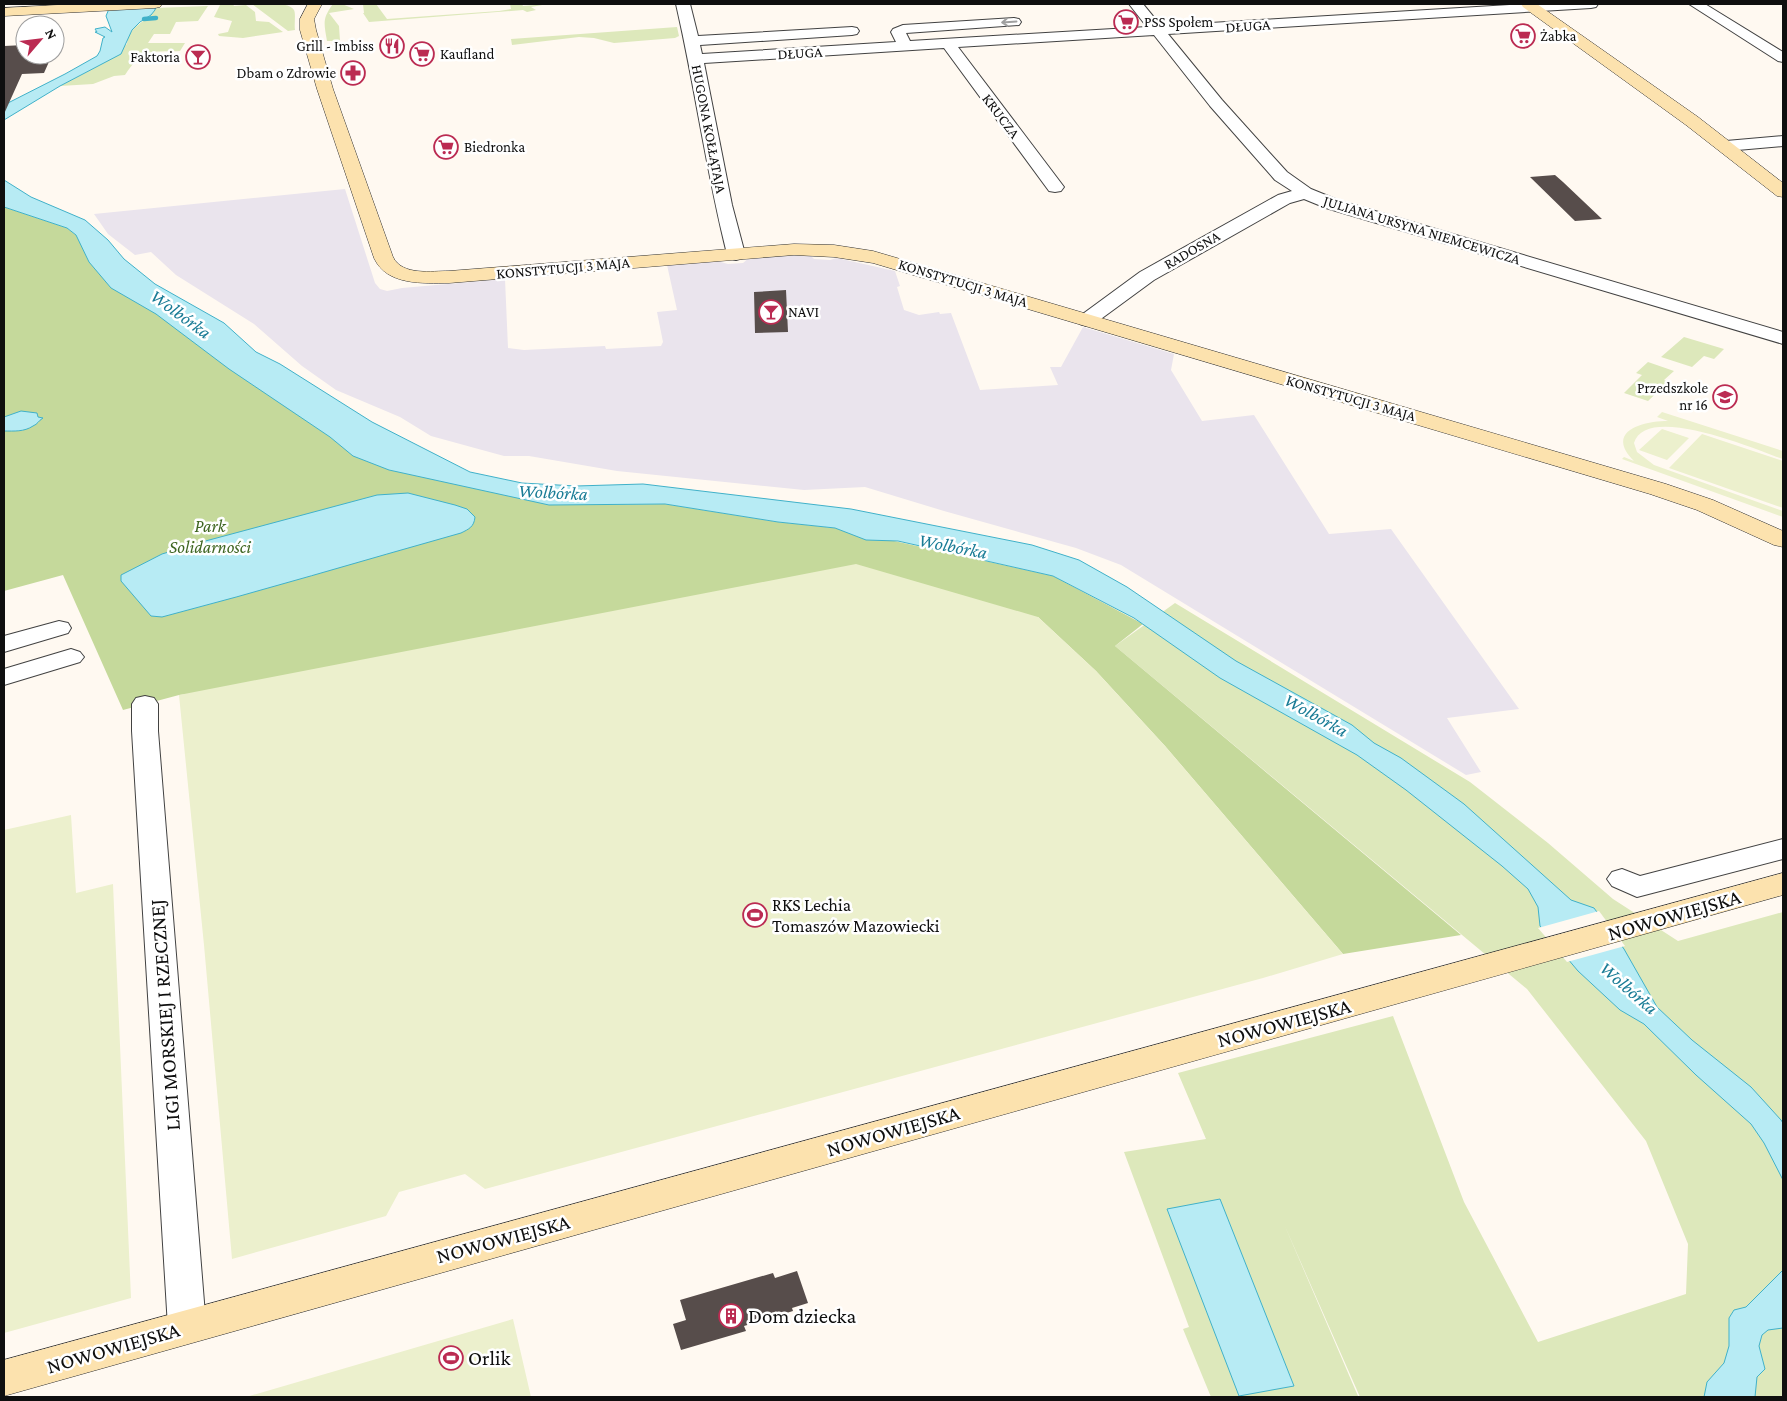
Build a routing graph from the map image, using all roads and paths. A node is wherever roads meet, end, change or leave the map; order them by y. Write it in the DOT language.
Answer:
graph roads {
  1 [pos="156,4"];
  2 [pos="1591,4"];
  3 [pos="1696,4"];
  4 [pos="1531,6"];
  5 [pos="307,9"];
  6 [pos="4,12"];
  7 [pos="684,12"];
  8 [pos="1135,12"];
  9 [pos="1025,21"];
  10 [pos="852,31"];
  11 [pos="1157,31"];
  12 [pos="692,40"];
  13 [pos="948,44"];
  14 [pos="905,47"];
  15 [pos="1783,58"];
  16 [pos="696,59"];
  17 [pos="1783,141"];
  18 [pos="1726,146"];
  19 [pos="1055,187"];
  20 [pos="1783,192"];
  21 [pos="1305,193"];
  22 [pos="736,254"];
  23 [pos="1087,320"];
  24 [pos="1783,338"];
  25 [pos="1783,540"];
  26 [pos="59,628"];
  27 [pos="4,644"];
  28 [pos="71,657"];
  29 [pos="4,677"];
  30 [pos="146,704"];
  31 [pos="1783,849"];
  32 [pos="1622,879"];
  33 [pos="1783,884"];
  34 [pos="187,1327"];
  35 [pos="4,1378"];
  1 -- 6 [label="street"];
  2 -- 4 [label="street, DŁUGA"];
  3 -- 15 [label="street"];
  4 -- 11 [label="street, DŁUGA"];
  4 -- 18 [label="street"];
  5 -- 22 [label="street, KONSTYTUCJI 3 MAJA"];
  7 -- 12 [label="street, HUGONA KOŁŁĄTAJA"];
  8 -- 11 [label="street, JULIANA URSYNA NIEMCEWICZA"];
  9 -- 14 [label="street, one-way"];
  10 -- 12 [label="street, DŁUGA"];
  11 -- 13 [label="street, DŁUGA"];
  11 -- 21 [label="street, JULIANA URSYNA NIEMCEWICZA"];
  12 -- 16 [label="street, HUGONA KOŁŁĄTAJA"];
  13 -- 14 [label="street, DŁUGA"];
  13 -- 19 [label="street, KRUCZA"];
  14 -- 16 [label="street, DŁUGA"];
  16 -- 22 [label="street, HUGONA KOŁŁĄTAJA"];
  17 -- 18 [label="street"];
  18 -- 20 [label="street"];
  21 -- 23 [label="street, RADOSNA"];
  21 -- 24 [label="street, JULIANA URSYNA NIEMCEWICZA"];
  22 -- 23 [label="street, KONSTYTUCJI 3 MAJA"];
  23 -- 25 [label="street, KONSTYTUCJI 3 MAJA"];
  26 -- 27 [label="street"];
  28 -- 29 [label="street"];
  30 -- 34 [label="street, LIGI MORSKIEJ I RZECZNEJ"];
  31 -- 32 [label="street, NOWOWIEJSKA"];
  33 -- 34 [label="street, NOWOWIEJSKA"];
  34 -- 35 [label="street, NOWOWIEJSKA"];
}
